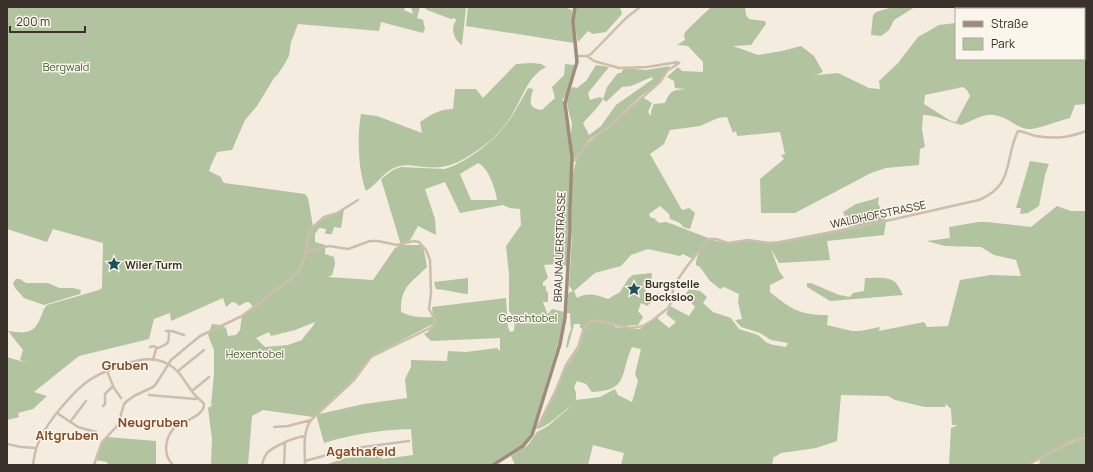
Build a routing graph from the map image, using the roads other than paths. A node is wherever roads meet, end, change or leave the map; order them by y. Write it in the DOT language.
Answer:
graph roads {
  1 [pos="575,7"];
  2 [pos="640,7"];
  3 [pos="577,56"];
  4 [pos="587,56"];
  5 [pos="1086,131"];
  6 [pos="572,162"];
  7 [pos="358,200"];
  8 [pos="306,252"];
  9 [pos="184,334"];
  10 [pos="150,347"];
  11 [pos="157,348"];
  12 [pos="204,350"];
  13 [pos="152,360"];
  14 [pos="168,364"];
  15 [pos="107,371"];
  16 [pos="178,371"];
  17 [pos="209,377"];
  18 [pos="113,386"];
  19 [pos="192,391"];
  20 [pos="149,395"];
  21 [pos="121,398"];
  22 [pos="198,398"];
  23 [pos="86,401"];
  24 [pos="103,406"];
  25 [pos="57,413"];
  26 [pos="311,420"];
  27 [pos="70,422"];
  28 [pos="274,427"];
  29 [pos="534,429"];
  30 [pos="96,432"];
  31 [pos="305,436"];
  32 [pos="1086,436"];
  33 [pos="409,441"];
  34 [pos="285,443"];
  35 [pos="7,444"];
  36 [pos="36,448"];
  37 [pos="305,461"];
  38 [pos="33,465"];
  39 [pos="94,465"];
  40 [pos="173,465"];
  41 [pos="262,465"];
  42 [pos="284,465"];
  43 [pos="305,465"];
  44 [pos="493,465"];
  45 [pos="1028,465"];
  1 -- 3 [label="street, BRAUNAUERSTRASSE"];
  2 -- 4 [label="street"];
  3 -- 4 [label="street"];
  3 -- 6 [label="street, BRAUNAUERSTRASSE"];
  4 -- 6 [label="street"];
  5 -- 29 [label="street, WALDHOFSTRASSE"];
  6 -- 29 [label="street, BRAUNAUERSTRASSE"];
  7 -- 8 [label="street"];
  8 -- 14 [label="street"];
  8 -- 26 [label="street"];
  9 -- 11 [label="street"];
  10 -- 11 [label="street"];
  11 -- 13 [label="street"];
  12 -- 16 [label="street"];
  13 -- 14 [label="street"];
  13 -- 15 [label="street"];
  14 -- 16 [label="street"];
  14 -- 39 [label="street"];
  15 -- 18 [label="street"];
  15 -- 25 [label="street"];
  16 -- 19 [label="street"];
  17 -- 19 [label="street"];
  18 -- 21 [label="street"];
  18 -- 24 [label="street"];
  19 -- 22 [label="street"];
  20 -- 22 [label="street"];
  22 -- 40 [label="street"];
  23 -- 27 [label="street"];
  25 -- 27 [label="street"];
  25 -- 36 [label="street"];
  26 -- 28 [label="street"];
  26 -- 31 [label="street"];
  27 -- 30 [label="street"];
  29 -- 44 [label="street, BRAUNAUERSTRASSE"];
  31 -- 34 [label="street"];
  31 -- 37 [label="street"];
  32 -- 45 [label="street"];
  33 -- 37 [label="street"];
  34 -- 41 [label="street"];
  34 -- 42 [label="street"];
  35 -- 36 [label="street"];
  36 -- 38 [label="street"];
  37 -- 43 [label="street"];
}
